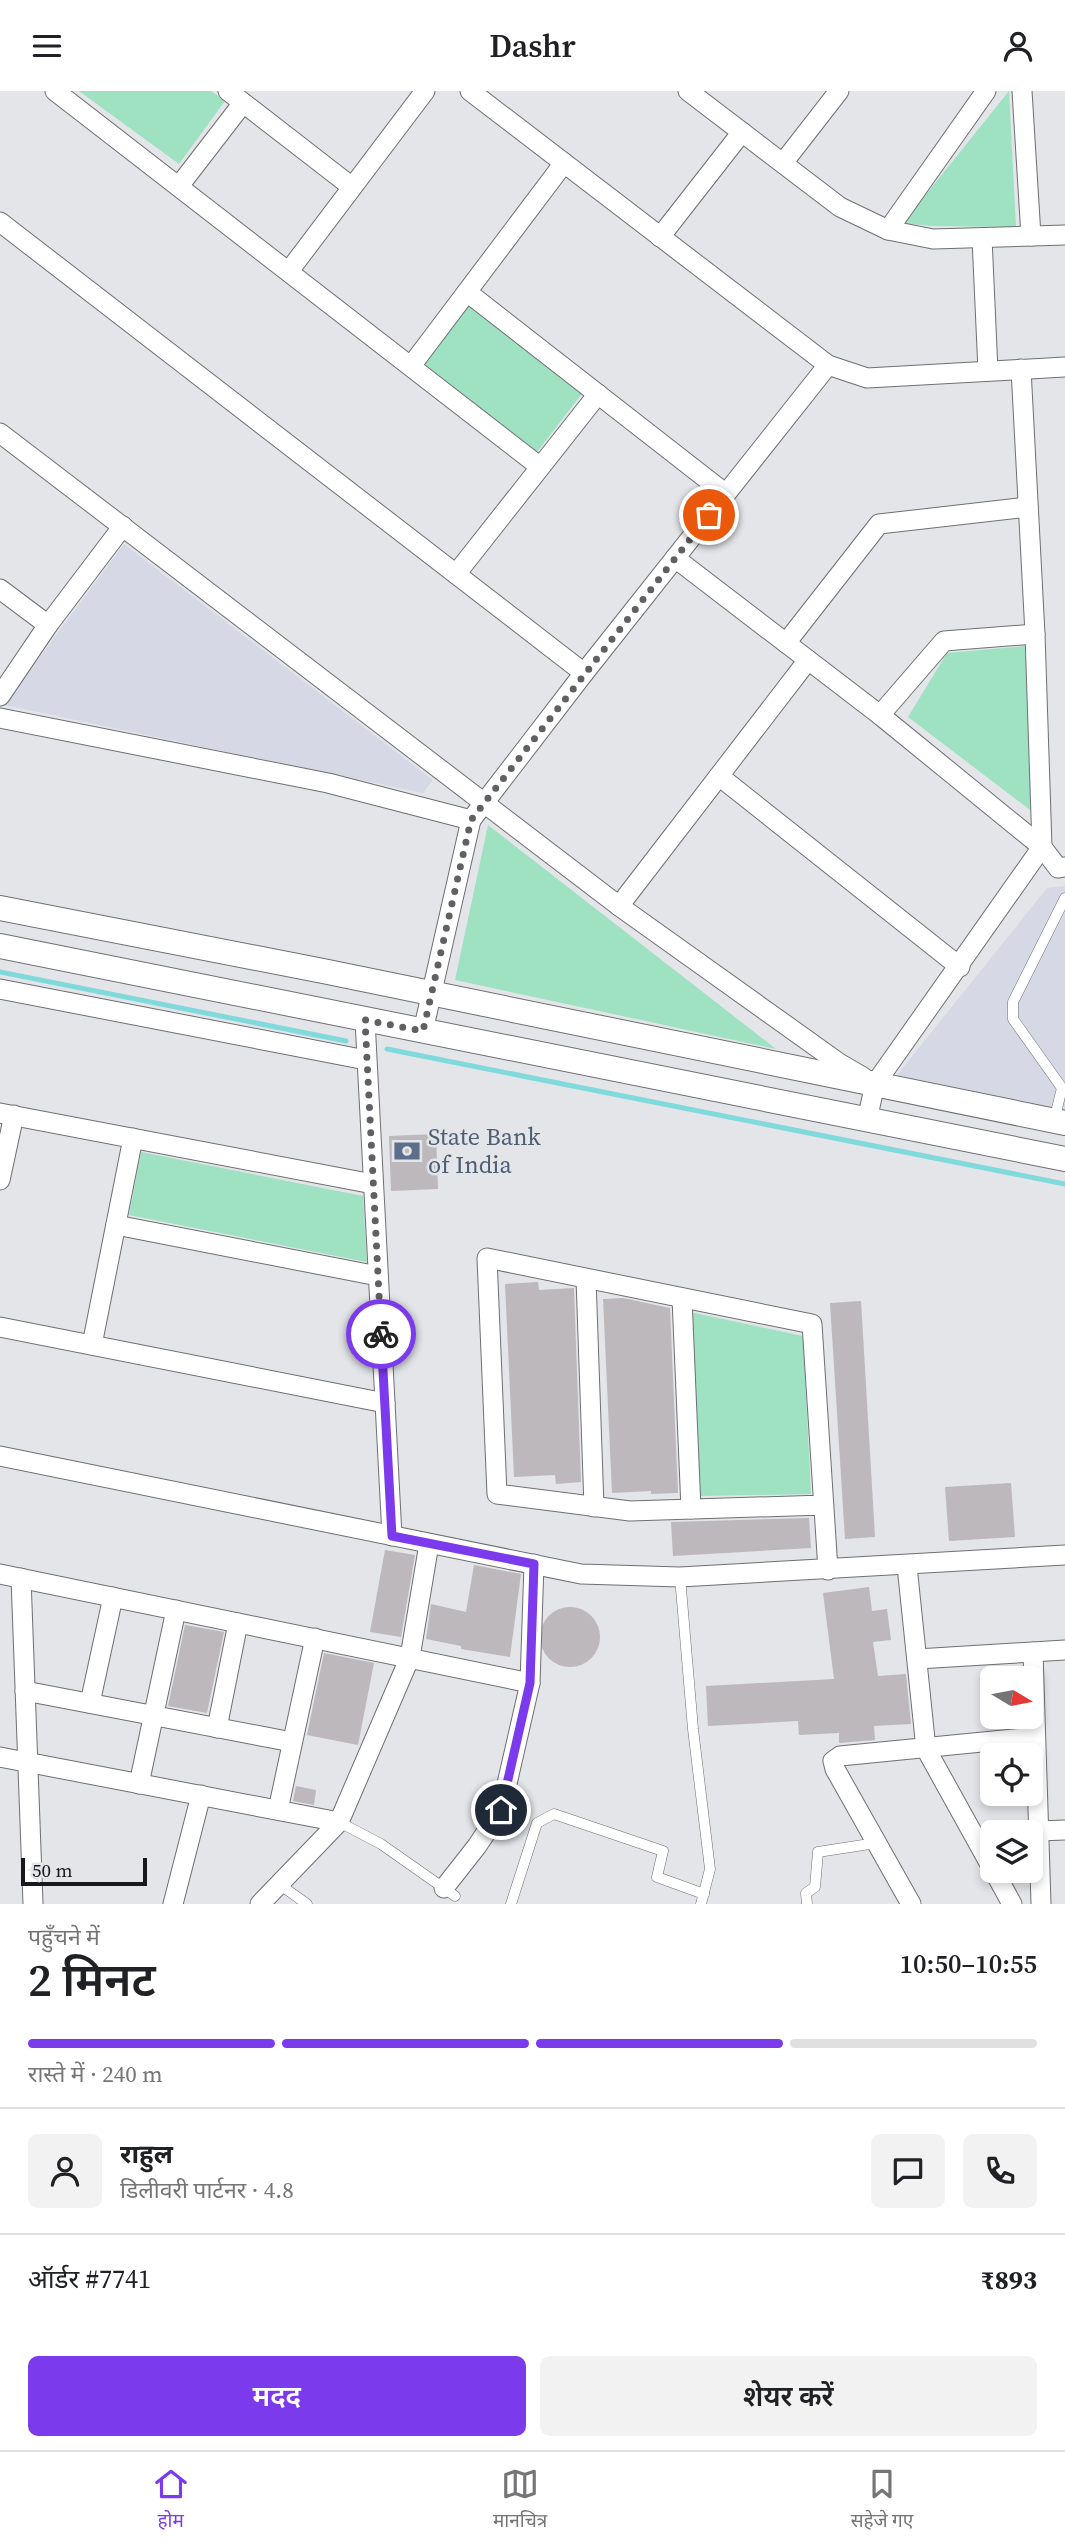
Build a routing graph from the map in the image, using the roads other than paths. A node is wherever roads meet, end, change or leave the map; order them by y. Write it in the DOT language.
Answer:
graph roads {
  1 [pos="55,91"];
  2 [pos="425,91"];
  3 [pos="470,91"];
  4 [pos="688,91"];
  5 [pos="839,91"];
  6 [pos="986,91"];
  7 [pos="1022,91"];
  8 [pos="235,97"];
  9 [pos="742,132"];
  10 [pos="564,163"];
  11 [pos="783,163"];
  12 [pos="179,185"];
  13 [pos="352,187"];
  14 [pos="2,227"];
  15 [pos="888,230"];
  16 [pos="1065,235"];
  17 [pos="1031,236"];
  18 [pos="660,237"];
  19 [pos="982,238"];
  20 [pos="289,271"];
  21 [pos="467,292"];
  22 [pos="828,365"];
  23 [pos="411,366"];
  24 [pos="1065,367"];
  25 [pos="1021,369"];
  26 [pos="988,371"];
  27 [pos="598,394"];
  28 [pos="0,433"];
  29 [pos="540,467"];
  30 [pos="726,494"];
  31 [pos="1028,507"];
  32 [pos="122,527"];
  33 [pos="675,558"];
  34 [pos="456,574"];
  35 [pos="0,589"];
  36 [pos="48,625"];
  37 [pos="1035,634"];
  38 [pos="786,643"];
  39 [pos="808,660"];
  40 [pos="584,673"];
  41 [pos="0,696"];
  42 [pos="880,715"];
  43 [pos="0,718"];
  44 [pos="719,776"];
  45 [pos="484,802"];
  46 [pos="471,820"];
  47 [pos="1042,847"];
  48 [pos="1065,867"];
  49 [pos="1065,898"];
  50 [pos="619,906"];
  51 [pos="0,908"];
  52 [pos="0,946"];
  53 [pos="960,967"];
  54 [pos="0,989"];
  55 [pos="430,993"];
  56 [pos="365,1020"];
  57 [pos="423,1031"];
  58 [pos="366,1061"];
  59 [pos="875,1084"];
  60 [pos="1063,1088"];
  61 [pos="7,1114"];
  62 [pos="867,1120"];
  63 [pos="1060,1122"];
  64 [pos="133,1138"];
  65 [pos="1065,1159"];
  66 [pos="0,1180"];
  67 [pos="373,1185"];
  68 [pos="116,1225"];
  69 [pos="378,1276"];
  70 [pos="586,1279"];
  71 [pos="682,1298"];
  72 [pos="0,1327"];
  73 [pos="92,1345"];
  74 [pos="385,1403"];
  75 [pos="0,1457"];
  76 [pos="824,1504"];
  77 [pos="594,1507"];
  78 [pos="691,1509"];
  79 [pos="392,1536"];
  80 [pos="429,1543"];
  81 [pos="1065,1555"];
  82 [pos="534,1564"];
  83 [pos="907,1566"];
  84 [pos="828,1570"];
  85 [pos="0,1574"];
  86 [pos="680,1577"];
  87 [pos="21,1578"];
  88 [pos="113,1597"];
  89 [pos="176,1610"];
  90 [pos="238,1623"];
  91 [pos="315,1638"];
  92 [pos="1065,1650"];
  93 [pos="1033,1652"];
  94 [pos="410,1657"];
  95 [pos="917,1659"];
  96 [pos="530,1683"];
  97 [pos="25,1691"];
  98 [pos="90,1703"];
  99 [pos="154,1716"];
  100 [pos="217,1728"];
  101 [pos="1034,1737"];
  102 [pos="292,1742"];
  103 [pos="926,1749"];
  104 [pos="0,1756"];
  105 [pos="28,1762"];
  106 [pos="139,1784"];
  107 [pos="201,1795"];
  108 [pos="278,1810"];
  109 [pos="1038,1820"];
  110 [pos="339,1822"];
  111 [pos="1065,1830"];
  112 [pos="1043,1831"];
  113 [pos="876,1843"];
  114 [pos="980,1846"];
  115 [pos="1001,1883"];
  116 [pos="1040,1883"];
  117 [pos="279,1884"];
  118 [pos="450,1892"];
  119 [pos="703,1899"];
  120 [pos="33,1904"];
  121 [pos="173,1904"];
  122 [pos="260,1904"];
  123 [pos="307,1904"];
  124 [pos="511,1904"];
  125 [pos="807,1904"];
  126 [pos="911,1904"];
  127 [pos="1012,1904"];
  128 [pos="1041,1904"];
  1 -- 12 [label="street"];
  2 -- 13 [label="street"];
  3 -- 10 [label="street"];
  4 -- 9 [label="street"];
  5 -- 11 [label="street"];
  6 -- 15 [label="street"];
  7 -- 17 [label="street"];
  8 -- 12 [label="street"];
  8 -- 13 [label="street"];
  9 -- 11 [label="street"];
  9 -- 18 [label="street"];
  10 -- 18 [label="street"];
  10 -- 21 [label="street"];
  11 -- 15 [label="street"];
  12 -- 20 [label="street"];
  13 -- 20 [label="street"];
  14 -- 34 [label="street"];
  15 -- 19 [label="street"];
  16 -- 17 [label="street"];
  17 -- 19 [label="street"];
  18 -- 22 [label="street"];
  19 -- 26 [label="street"];
  20 -- 23 [label="street"];
  21 -- 23 [label="street"];
  21 -- 27 [label="street"];
  22 -- 26 [label="street"];
  22 -- 30 [label="street"];
  23 -- 29 [label="street"];
  24 -- 25 [label="street"];
  25 -- 26 [label="street"];
  25 -- 31 [label="street"];
  27 -- 29 [label="street"];
  27 -- 30 [label="street"];
  28 -- 32 [label="street"];
  29 -- 34 [label="street"];
  30 -- 33 [label="street"];
  31 -- 37 [label="street"];
  31 -- 38 [label="street"];
  32 -- 36 [label="street"];
  32 -- 45 [label="street"];
  33 -- 38 [label="street"];
  33 -- 40 [label="street"];
  34 -- 40 [label="street"];
  35 -- 36 [label="street"];
  36 -- 41 [label="street"];
  37 -- 42 [label="street"];
  37 -- 47 [label="street"];
  38 -- 39 [label="street"];
  39 -- 42 [label="street"];
  39 -- 44 [label="street"];
  40 -- 45 [label="street"];
  42 -- 47 [label="street"];
  43 -- 46 [label="street"];
  44 -- 50 [label="street"];
  44 -- 53 [label="street"];
  45 -- 46 [label="street"];
  45 -- 50 [label="street"];
  46 -- 55 [label="street"];
  47 -- 48 [label="street"];
  47 -- 53 [label="street"];
  49 -- 60 [label="lane"];
  50 -- 59 [label="street"];
  51 -- 55 [label="street"];
  52 -- 56 [label="street"];
  53 -- 59 [label="street"];
  54 -- 58 [label="street"];
  55 -- 57 [label="street"];
  55 -- 59 [label="street"];
  56 -- 57 [label="street"];
  56 -- 58 [label="street"];
  57 -- 62 [label="street"];
  58 -- 67 [label="street"];
  59 -- 62 [label="street"];
  59 -- 63 [label="street"];
  60 -- 63 [label="lane"];
  61 -- 64 [label="street"];
  61 -- 66 [label="street"];
  62 -- 65 [label="street"];
  64 -- 67 [label="street"];
  64 -- 68 [label="street"];
  67 -- 69 [label="street"];
  68 -- 69 [label="street"];
  68 -- 73 [label="street"];
  69 -- 74 [label="street"];
  70 -- 71 [label="street"];
  70 -- 77 [label="street"];
  70 -- 77 [label="street"];
  71 -- 76 [label="street"];
  71 -- 78 [label="street"];
  72 -- 73 [label="street"];
  73 -- 74 [label="street"];
  74 -- 79 [label="street"];
  75 -- 79 [label="street"];
  76 -- 78 [label="street"];
  76 -- 84 [label="street"];
  77 -- 78 [label="street"];
  79 -- 80 [label="street"];
  80 -- 82 [label="street"];
  80 -- 94 [label="street"];
  81 -- 83 [label="street"];
  82 -- 86 [label="street"];
  82 -- 96 [label="street"];
  83 -- 84 [label="street"];
  83 -- 95 [label="street"];
  84 -- 86 [label="street"];
  85 -- 87 [label="street"];
  86 -- 119 [label="lane"];
  87 -- 88 [label="street"];
  87 -- 97 [label="street"];
  88 -- 89 [label="street"];
  88 -- 98 [label="street"];
  89 -- 90 [label="street"];
  89 -- 99 [label="street"];
  90 -- 91 [label="street"];
  90 -- 100 [label="street"];
  91 -- 94 [label="street"];
  91 -- 102 [label="street"];
  92 -- 93 [label="street"];
  93 -- 95 [label="street"];
  93 -- 101 [label="street"];
  94 -- 96 [label="street"];
  94 -- 110 [label="street"];
  95 -- 103 [label="street"];
  96 -- 118 [label="street"];
  97 -- 98 [label="street"];
  97 -- 105 [label="street"];
  98 -- 99 [label="street"];
  99 -- 100 [label="street"];
  99 -- 106 [label="street"];
  100 -- 102 [label="street"];
  101 -- 103 [label="street"];
  101 -- 109 [label="street"];
  102 -- 108 [label="street"];
  103 -- 113 [label="street"];
  103 -- 114 [label="street"];
  104 -- 105 [label="street"];
  105 -- 106 [label="street"];
  105 -- 120 [label="street"];
  106 -- 107 [label="street"];
  107 -- 108 [label="street"];
  107 -- 121 [label="street"];
  108 -- 110 [label="street"];
  110 -- 117 [label="street"];
  110 -- 118 [label="lane"];
  111 -- 112 [label="street"];
  113 -- 125 [label="lane"];
  113 -- 126 [label="street"];
  115 -- 127 [label="street"];
  116 -- 128 [label="street"];
  117 -- 122 [label="street"];
  117 -- 123 [label="lane"];
  119 -- 124 [label="lane"];
}
